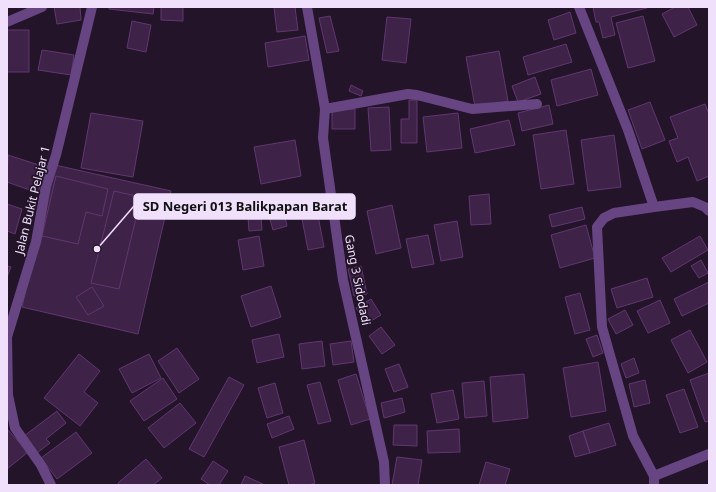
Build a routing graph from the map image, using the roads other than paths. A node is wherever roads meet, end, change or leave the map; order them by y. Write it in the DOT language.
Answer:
graph roads {
  1 [pos="42,7"];
  2 [pos="92,7"];
  3 [pos="307,7"];
  4 [pos="580,7"];
  5 [pos="7,22"];
  6 [pos="537,104"];
  7 [pos="325,109"];
  8 [pos="654,207"];
  9 [pos="709,211"];
  10 [pos="709,454"];
  11 [pos="654,481"];
  12 [pos="51,485"];
  13 [pos="384,485"];
  1 -- 5 [label="street"];
  2 -- 12 [label="street, Jalan Bukit Pelajar 1"];
  3 -- 7 [label="street, Gang 3 Sidodadi"];
  4 -- 8 [label="street"];
  6 -- 7 [label="street"];
  7 -- 13 [label="street, Gang 3 Sidodadi"];
  8 -- 9 [label="street"];
  8 -- 11 [label="street"];
  10 -- 11 [label="street"];
}
